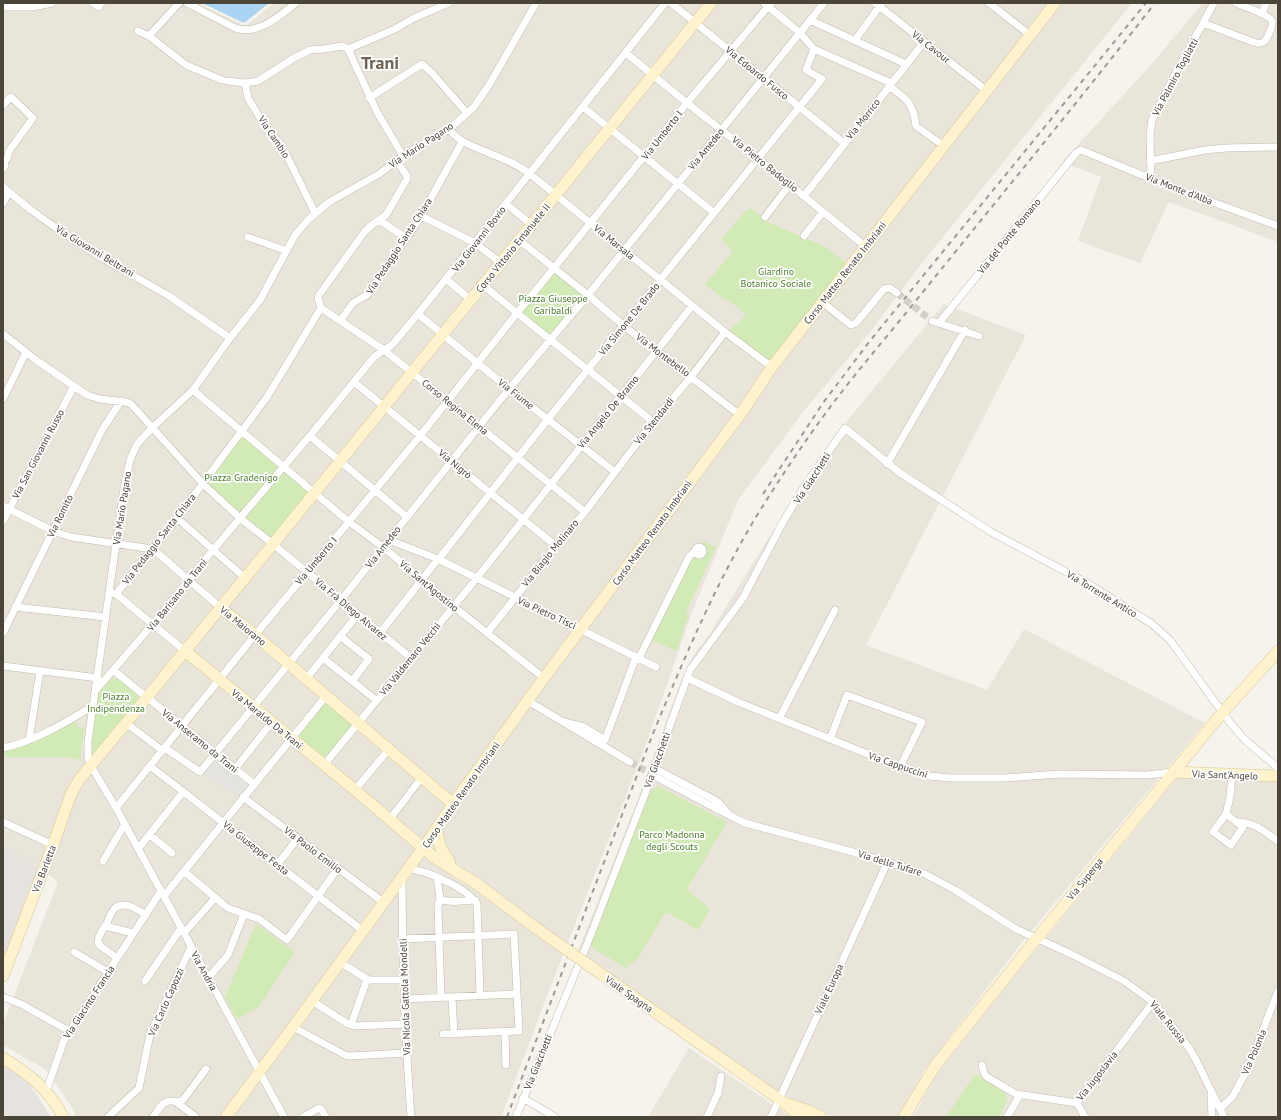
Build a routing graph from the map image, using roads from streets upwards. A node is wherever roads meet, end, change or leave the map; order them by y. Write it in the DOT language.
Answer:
graph roads {
  1 [pos="52,3"];
  2 [pos="93,3"];
  3 [pos="101,3"];
  4 [pos="179,3"];
  5 [pos="187,3"];
  6 [pos="296,3"];
  7 [pos="449,3"];
  8 [pos="536,3"];
  9 [pos="665,3"];
  10 [pos="671,3"];
  11 [pos="711,3"];
  12 [pos="824,3"];
  13 [pos="990,3"];
  14 [pos="1054,3"];
  15 [pos="1214,3"];
  16 [pos="1236,3"];
  17 [pos="1266,3"];
  18 [pos="768,4"];
  19 [pos="879,4"];
  20 [pos="3,7"];
  21 [pos="1262,14"];
  22 [pos="810,20"];
  23 [pos="695,22"];
  24 [pos="1203,23"];
  25 [pos="138,31"];
  26 [pos="800,33"];
  27 [pos="1030,35"];
  28 [pos="149,36"];
  29 [pos="855,40"];
  30 [pos="924,42"];
  31 [pos="348,49"];
  32 [pos="814,49"];
  33 [pos="730,52"];
  34 [pos="626,53"];
  35 [pos="906,64"];
  36 [pos="652,74"];
  37 [pos="763,77"];
  38 [pos="245,83"];
  39 [pos="890,85"];
  40 [pos="988,91"];
  41 [pos="370,98"];
  42 [pos="687,103"];
  43 [pos="3,105"];
  44 [pos="799,107"];
  45 [pos="583,108"];
  46 [pos="467,113"];
  47 [pos="610,128"];
  48 [pos="449,129"];
  49 [pos="721,130"];
  50 [pos="462,142"];
  51 [pos="844,143"];
  52 [pos="3,146"];
  53 [pos="944,146"];
  54 [pos="1278,146"];
  55 [pos="1081,150"];
  56 [pos="645,156"];
  57 [pos="400,158"];
  58 [pos="757,158"];
  59 [pos="6,161"];
  60 [pos="1150,161"];
  61 [pos="530,174"];
  62 [pos="1150,179"];
  63 [pos="677,184"];
  64 [pos="790,184"];
  65 [pos="6,190"];
  66 [pos="556,194"];
  67 [pos="804,196"];
  68 [pos="3,203"];
  69 [pos="506,204"];
  70 [pos="713,212"];
  71 [pos="823,212"];
  72 [pos="315,213"];
  73 [pos="421,216"];
  74 [pos="765,217"];
  75 [pos="379,220"];
  76 [pos="590,222"];
  77 [pos="532,225"];
  78 [pos="1278,226"];
  79 [pos="804,236"];
  80 [pos="248,237"];
  81 [pos="406,238"];
  82 [pos="519,240"];
  83 [pos="475,243"];
  84 [pos="865,246"];
  85 [pos="623,249"];
  86 [pos="287,251"];
  87 [pos="501,263"];
  88 [pos="554,268"];
  89 [pos="446,279"];
  90 [pos="661,280"];
  91 [pos="483,285"];
  92 [pos="897,293"];
  93 [pos="588,295"];
  94 [pos="471,300"];
  95 [pos="822,302"];
  96 [pos="692,306"];
  97 [pos="321,308"];
  98 [pos="517,313"];
  99 [pos="418,314"];
  100 [pos="340,321"];
  101 [pos="624,326"];
  102 [pos="965,330"];
  103 [pos="725,332"];
  104 [pos="3,334"];
  105 [pos="443,335"];
  106 [pos="979,336"];
  107 [pos="230,338"];
  108 [pos="551,340"];
  109 [pos="384,350"];
  110 [pos="657,350"];
  111 [pos="26,352"];
  112 [pos="477,363"];
  113 [pos="772,367"];
  114 [pos="588,369"];
  115 [pos="412,372"];
  116 [pos="691,376"];
  117 [pos="354,382"];
  118 [pos="74,386"];
  119 [pos="509,389"];
  120 [pos="193,390"];
  121 [pos="621,396"];
  122 [pos="3,400"];
  123 [pos="447,400"];
  124 [pos="121,402"];
  125 [pos="384,407"];
  126 [pos="740,415"];
  127 [pos="548,419"];
  128 [pos="653,422"];
  129 [pos="479,426"];
  130 [pos="153,427"];
  131 [pos="845,428"];
  132 [pos="242,432"];
  133 [pos="310,436"];
  134 [pos="420,436"];
  135 [pos="581,445"];
  136 [pos="518,458"];
  137 [pos="340,461"];
  138 [pos="451,461"];
  139 [pos="888,464"];
  140 [pos="284,466"];
  141 [pos="615,472"];
  142 [pos="202,484"];
  143 [pos="551,484"];
  144 [pos="375,490"];
  145 [pos="315,492"];
  146 [pos="490,493"];
  147 [pos="6,507"];
  148 [pos="584,512"];
  149 [pos="407,516"];
  150 [pos="177,518"];
  151 [pos="240,518"];
  152 [pos="523,519"];
  153 [pos="3,521"];
  154 [pos="349,522"];
  155 [pos="53,531"];
  156 [pos="389,540"];
  157 [pos="116,543"];
  158 [pos="273,544"];
  159 [pos="556,546"];
  160 [pos="383,547"];
  161 [pos="153,549"];
  162 [pos="214,550"];
  163 [pos="695,551"];
  164 [pos="438,560"];
  165 [pos="307,572"];
  166 [pos="245,578"];
  167 [pos="476,578"];
  168 [pos="189,580"];
  169 [pos="422,580"];
  170 [pos="113,593"];
  171 [pos="514,598"];
  172 [pos="341,600"];
  173 [pos="453,606"];
  174 [pos="15,607"];
  175 [pos="221,608"];
  176 [pos="835,610"];
  177 [pos="358,614"];
  178 [pos="106,617"];
  179 [pos="152,625"];
  180 [pos="581,629"];
  181 [pos="3,633"];
  182 [pos="380,633"];
  183 [pos="487,633"];
  184 [pos="255,635"];
  185 [pos="340,636"];
  186 [pos="185,651"];
  187 [pos="1278,651"];
  188 [pos="637,657"];
  189 [pos="323,658"];
  190 [pos="411,658"];
  191 [pos="288,664"];
  192 [pos="3,666"];
  193 [pos="656,667"];
  194 [pos="113,670"];
  195 [pos="40,671"];
  196 [pos="98,678"];
  197 [pos="544,678"];
  198 [pos="687,678"];
  199 [pos="306,679"];
  200 [pos="219,680"];
  201 [pos="352,681"];
  202 [pos="96,690"];
  203 [pos="326,696"];
  204 [pos="146,698"];
  205 [pos="376,700"];
  206 [pos="528,701"];
  207 [pos="93,706"];
  208 [pos="253,706"];
  209 [pos="1222,712"];
  210 [pos="779,719"];
  211 [pos="272,722"];
  212 [pos="564,722"];
  213 [pos="126,723"];
  214 [pos="358,723"];
  215 [pos="182,727"];
  216 [pos="292,738"];
  217 [pos="830,739"];
  218 [pos="29,740"];
  219 [pos="3,748"];
  220 [pos="389,749"];
  221 [pos="164,750"];
  222 [pos="215,753"];
  223 [pos="630,762"];
  224 [pos="324,765"];
  225 [pos="91,766"];
  226 [pos="150,766"];
  227 [pos="900,767"];
  228 [pos="654,768"];
  229 [pos="1278,768"];
  230 [pos="235,769"];
  231 [pos="1172,772"];
  232 [pos="1232,775"];
  233 [pos="1278,776"];
  234 [pos="422,777"];
  235 [pos="658,778"];
  236 [pos="254,784"];
  237 [pos="355,790"];
  238 [pos="184,792"];
  239 [pos="244,797"];
  240 [pos="453,804"];
  241 [pos="116,808"];
  242 [pos="1226,814"];
  243 [pos="731,816"];
  244 [pos="390,819"];
  245 [pos="3,822"];
  246 [pos="1236,822"];
  247 [pos="223,823"];
  248 [pos="124,824"];
  249 [pos="438,827"];
  250 [pos="150,835"];
  251 [pos="298,838"];
  252 [pos="1278,841"];
  253 [pos="54,845"];
  254 [pos="424,847"];
  255 [pos="138,849"];
  256 [pos="172,853"];
  257 [pos="435,858"];
  258 [pos="103,861"];
  259 [pos="888,861"];
  260 [pos="450,862"];
  261 [pos="277,864"];
  262 [pos="338,868"];
  263 [pos="184,871"];
  264 [pos="405,873"];
  265 [pos="437,877"];
  266 [pos="477,884"];
  267 [pos="162,894"];
  268 [pos="318,896"];
  269 [pos="215,898"];
  270 [pos="440,899"];
  271 [pos="383,902"];
  272 [pos="476,902"];
  273 [pos="244,914"];
  274 [pos="146,915"];
  275 [pos="105,926"];
  276 [pos="182,930"];
  277 [pos="362,930"];
  278 [pos="133,933"];
  279 [pos="478,936"];
  280 [pos="439,937"];
  281 [pos="1037,938"];
  282 [pos="402,939"];
  283 [pos="191,947"];
  284 [pos="74,952"];
  285 [pos="117,958"];
  286 [pos="340,962"];
  287 [pos="108,972"];
  288 [pos="3,976"];
  289 [pos="208,978"];
  290 [pos="367,979"];
  291 [pos="404,980"];
  292 [pos="145,981"];
  293 [pos="1278,991"];
  294 [pos="517,994"];
  295 [pos="480,996"];
  296 [pos="3,997"];
  297 [pos="452,997"];
  298 [pos="441,998"];
  299 [pos="405,1000"];
  300 [pos="312,1001"];
  301 [pos="1153,1002"];
  302 [pos="406,1024"];
  303 [pos="351,1025"];
  304 [pos="293,1028"];
  305 [pos="69,1031"];
  306 [pos="505,1032"];
  307 [pos="443,1034"];
  308 [pos="454,1034"];
  309 [pos="406,1053"];
  310 [pos="3,1058"];
  311 [pos="506,1065"];
  312 [pos="982,1065"];
  313 [pos="206,1069"];
  314 [pos="260,1071"];
  315 [pos="721,1076"];
  316 [pos="1211,1090"];
  317 [pos="46,1092"];
  318 [pos="1020,1095"];
  319 [pos="523,1098"];
  320 [pos="780,1100"];
  321 [pos="176,1102"];
  322 [pos="1077,1103"];
  323 [pos="1220,1109"];
  324 [pos="62,1117"];
  325 [pos="108,1117"];
  326 [pos="153,1117"];
  327 [pos="196,1117"];
  328 [pos="226,1117"];
  329 [pos="284,1117"];
  330 [pos="303,1117"];
  331 [pos="326,1117"];
  332 [pos="411,1117"];
  333 [pos="516,1117"];
  334 [pos="555,1117"];
  335 [pos="707,1117"];
  336 [pos="771,1117"];
  337 [pos="801,1117"];
  338 [pos="821,1117"];
  339 [pos="904,1117"];
  340 [pos="1007,1117"];
  341 [pos="1086,1117"];
  342 [pos="1212,1117"];
  343 [pos="1224,1117"];
  1 -- 20 [label="street"];
  2 -- 3 [label="street"];
  4 -- 28 [label="street"];
  5 -- 6 [label="street"];
  7 -- 31 [label="street"];
  8 -- 46 [label="street, Via Mario Pagano"];
  9 -- 34 [label="street, Via Giovanni Bovio"];
  10 -- 23 [label="street, Via Edoardo Fusco"];
  11 -- 23 [label="street, Corso Vittorio Emanuele II"];
  12 -- 22 [label="street, Via Amedeo"];
  13 -- 27 [label="street"];
  14 -- 27 [label="street, Corso Matteo Renato Imbriani"];
  15 -- 24 [label="street, Via Palmiro Togliatti"];
  16 -- 21 [label="street"];
  17 -- 21 [label="street"];
  18 -- 26 [label="street"];
  18 -- 33 [label="street, Via Umberto I"];
  19 -- 29 [label="street"];
  19 -- 30 [label="street, Via Cavour"];
  21 -- 24 [label="street"];
  22 -- 26 [label="street, Via Amedeo"];
  22 -- 29 [label="street"];
  23 -- 33 [label="street, Via Edoardo Fusco"];
  23 -- 36 [label="street, Corso Vittorio Emanuele II"];
  24 -- 60 [label="street, Via Palmiro Togliatti"];
  25 -- 28 [label="street"];
  26 -- 32 [label="street"];
  26 -- 37 [label="street, Via Amedeo"];
  27 -- 40 [label="street, Corso Matteo Renato Imbriani"];
  28 -- 38 [label="street"];
  29 -- 35 [label="street"];
  30 -- 35 [label="street, Via Morrico"];
  30 -- 40 [label="street, Via Cavour"];
  31 -- 38 [label="street"];
  31 -- 41 [label="street"];
  32 -- 39 [label="street"];
  32 -- 44 [label="street, Via Simone De Brado"];
  33 -- 37 [label="street, Via Edoardo Fusco"];
  33 -- 42 [label="street, Via Umberto I"];
  34 -- 36 [label="street, Via Pietro Badoglio"];
  34 -- 45 [label="street, Via Giovanni Bovio"];
  35 -- 39 [label="street, Via Morrico"];
  36 -- 42 [label="street, Via Pietro Badoglio"];
  36 -- 47 [label="street, Corso Vittorio Emanuele II"];
  37 -- 44 [label="street, Via Edoardo Fusco"];
  37 -- 49 [label="street, Via Amedeo"];
  38 -- 72 [label="street, Via Cambio"];
  39 -- 51 [label="street, Via Morrico"];
  39 -- 53 [label="street"];
  40 -- 53 [label="street, Corso Matteo Renato Imbriani"];
  41 -- 46 [label="street"];
  41 -- 57 [label="street"];
  42 -- 49 [label="street, Via Pietro Badoglio"];
  42 -- 56 [label="street, Via Umberto I"];
  43 -- 59 [label="street"];
  44 -- 51 [label="street, Via Edoardo Fusco"];
  44 -- 58 [label="street, Via Simone De Brado"];
  45 -- 47 [label="street"];
  45 -- 61 [label="street, Via Giovanni Bovio"];
  46 -- 48 [label="street, Via Mario Pagano"];
  47 -- 56 [label="street"];
  47 -- 66 [label="street, Corso Vittorio Emanuele II"];
  48 -- 50 [label="street, Via Marsala"];
  48 -- 57 [label="street, Via Mario Pagano"];
  49 -- 58 [label="street, Via Pietro Badoglio"];
  49 -- 63 [label="street, Via Amedeo"];
  50 -- 61 [label="street, Via Marsala"];
  50 -- 73 [label="street, Via Pedaggio Santa Chiara"];
  51 -- 67 [label="street, Via Morrico"];
  52 -- 59 [label="street"];
  53 -- 84 [label="street, Corso Matteo Renato Imbriani"];
  54 -- 60 [label="street"];
  55 -- 62 [label="street, Via Monte d'Alba"];
  55 -- 102 [label="street, Via del Ponte Romano"];
  56 -- 63 [label="street"];
  56 -- 76 [label="street, Via Umberto I"];
  57 -- 72 [label="street, Via Mario Pagano"];
  57 -- 75 [label="street"];
  58 -- 64 [label="street, Via Pietro Badoglio"];
  58 -- 70 [label="street, Via Simone De Brado"];
  60 -- 62 [label="street, Via Palmiro Togliatti"];
  61 -- 66 [label="street, Via Marsala"];
  61 -- 69 [label="street, Via Giovanni Bovio"];
  62 -- 78 [label="street, Via Monte d'Alba"];
  63 -- 70 [label="street"];
  63 -- 85 [label="street, Via Amedeo"];
  64 -- 67 [label="street, Via Pietro Badoglio"];
  64 -- 74 [label="street"];
  65 -- 68 [label="street"];
  65 -- 107 [label="street, Via Giovanni Beltrani"];
  66 -- 76 [label="street, Via Marsala"];
  66 -- 77 [label="street, Corso Vittorio Emanuele II"];
  67 -- 71 [label="street, Via Pietro Badoglio"];
  69 -- 77 [label="street"];
  69 -- 83 [label="street, Via Giovanni Bovio"];
  70 -- 90 [label="street, Via Simone De Brado"];
  71 -- 79 [label="street"];
  71 -- 84 [label="street, Via Pietro Badoglio"];
  72 -- 86 [label="street, Via Mario Pagano"];
  73 -- 81 [label="street, Via Pedaggio Santa Chiara"];
  73 -- 83 [label="street"];
  75 -- 81 [label="street"];
  75 -- 97 [label="street"];
  76 -- 85 [label="street, Via Marsala"];
  76 -- 88 [label="street, Via Umberto I"];
  77 -- 82 [label="street, Corso Vittorio Emanuele II"];
  80 -- 86 [label="street"];
  81 -- 100 [label="street, Via Pedaggio Santa Chiara"];
  82 -- 87 [label="street, Corso Vittorio Emanuele II"];
  82 -- 88 [label="street"];
  83 -- 87 [label="street"];
  83 -- 89 [label="street, Via Giovanni Bovio"];
  84 -- 95 [label="street, Corso Matteo Renato Imbriani"];
  85 -- 90 [label="street, Via Marsala"];
  85 -- 93 [label="street, Via Amedeo"];
  86 -- 107 [label="street, Via Mario Pagano"];
  87 -- 91 [label="street, Corso Vittorio Emanuele II"];
  88 -- 93 [label="street"];
  88 -- 98 [label="street"];
  89 -- 94 [label="street"];
  89 -- 99 [label="street, Via Giovanni Bovio"];
  90 -- 96 [label="street, Via Marsala"];
  90 -- 101 [label="street, Via Simone De Brado"];
  91 -- 94 [label="street, Corso Vittorio Emanuele II"];
  91 -- 98 [label="street"];
  92 -- 95 [label="street"];
  93 -- 101 [label="street, Via Montebello"];
  93 -- 108 [label="street"];
  94 -- 105 [label="street, Corso Vittorio Emanuele II"];
  95 -- 113 [label="street, Corso Matteo Renato Imbriani"];
  96 -- 103 [label="street, Via Marsala"];
  96 -- 110 [label="street, Via Angelo De Bramo"];
  97 -- 100 [label="street, Corso Regina Elena"];
  97 -- 132 [label="street"];
  98 -- 108 [label="street"];
  98 -- 112 [label="street, Via Umberto I"];
  99 -- 105 [label="street, Via Fiume"];
  99 -- 109 [label="street, Via Giovanni Bovio"];
  100 -- 109 [label="street, Corso Regina Elena"];
  101 -- 110 [label="street, Via Montebello"];
  101 -- 114 [label="street, Via Simone De Brado"];
  102 -- 106 [label="street"];
  102 -- 139 [label="street"];
  103 -- 113 [label="street, Via Marsala"];
  103 -- 116 [label="street, Via Stendardi"];
  104 -- 111 [label="street"];
  105 -- 112 [label="street, Via Fiume"];
  105 -- 115 [label="street, Corso Vittorio Emanuele II"];
  107 -- 120 [label="street, Via Mario Pagano"];
  108 -- 114 [label="street"];
  108 -- 119 [label="street, Via Amedeo"];
  109 -- 115 [label="street, Corso Regina Elena"];
  109 -- 117 [label="street, Via Giovanni Bovio"];
  110 -- 116 [label="street, Via Montebello"];
  110 -- 121 [label="street, Via Angelo De Bramo"];
  111 -- 118 [label="street"];
  111 -- 122 [label="street"];
  112 -- 119 [label="street, Via Fiume"];
  112 -- 123 [label="street, Via Umberto I"];
  113 -- 126 [label="street, Corso Matteo Renato Imbriani"];
  114 -- 121 [label="street"];
  114 -- 127 [label="street, Via Simone De Brado"];
  115 -- 123 [label="street, Corso Regina Elena"];
  115 -- 125 [label="street, Corso Vittorio Emanuele II"];
  116 -- 126 [label="street, Via Montebello"];
  116 -- 128 [label="street, Via Stendardi"];
  117 -- 125 [label="street, Via Nigrò"];
  117 -- 133 [label="street, Via Giovanni Bovio"];
  118 -- 124 [label="street"];
  118 -- 147 [label="street, Via San Giovanni Russo"];
  119 -- 127 [label="street, Via Fiume"];
  119 -- 129 [label="street, Via Amedeo"];
  120 -- 130 [label="street, Via Mario Pagano"];
  120 -- 132 [label="street"];
  121 -- 128 [label="street"];
  121 -- 135 [label="street, Via Angelo De Bramo"];
  123 -- 129 [label="street, Corso Regina Elena"];
  123 -- 134 [label="street, Via Umberto I"];
  124 -- 130 [label="street"];
  124 -- 155 [label="street, Via Romito"];
  125 -- 134 [label="street, Via Nigrò"];
  125 -- 137 [label="street, Corso Vittorio Emanuele II"];
  126 -- 180 [label="street, Corso Matteo Renato Imbriani"];
  127 -- 135 [label="street, Via Fiume"];
  127 -- 136 [label="street, Via Simone De Brado"];
  128 -- 141 [label="street, Via Stendardi"];
  129 -- 136 [label="street, Corso Regina Elena"];
  129 -- 138 [label="street, Via Amedeo"];
  130 -- 142 [label="street"];
  130 -- 157 [label="street, Via Mario Pagano"];
  131 -- 139 [label="street, Via Torrente Antico"];
  131 -- 198 [label="street, Via Giacchetti"];
  132 -- 140 [label="street"];
  132 -- 142 [label="street"];
  133 -- 137 [label="street"];
  133 -- 140 [label="street, Via Giovanni Bovio"];
  134 -- 138 [label="street, Via Nigrò"];
  134 -- 144 [label="street, Via Umberto I"];
  135 -- 141 [label="street, Via Fiume"];
  135 -- 143 [label="street, Via Angelo De Bramo"];
  136 -- 143 [label="street, Corso Regina Elena"];
  136 -- 146 [label="street, Via Simone De Brado"];
  137 -- 144 [label="street"];
  137 -- 145 [label="street, Corso Vittorio Emanuele II"];
  138 -- 146 [label="street, Via Nigrò"];
  138 -- 149 [label="street, Via Amedeo"];
  139 -- 209 [label="street, Via Torrente Antico"];
  140 -- 145 [label="street"];
  140 -- 151 [label="street"];
  141 -- 148 [label="street, Via Stendardi"];
  142 -- 150 [label="street, Via Pedaggio Santa Chiara"];
  142 -- 151 [label="street"];
  143 -- 148 [label="street, Corso Regina Elena"];
  143 -- 152 [label="street, Via Angelo De Bramo"];
  144 -- 149 [label="street"];
  144 -- 154 [label="street, Via Umberto I"];
  145 -- 154 [label="street, Via Sant'Agostino"];
  145 -- 158 [label="street"];
  146 -- 152 [label="street, Via Nigrò"];
  146 -- 164 [label="street, Via Simone De Brado"];
  147 -- 153 [label="street, Via San Giovanni Russo"];
  147 -- 155 [label="street"];
  148 -- 159 [label="street, Via Biagio Molinaro"];
  149 -- 156 [label="street, Via Amedeo"];
  150 -- 161 [label="street, Via Pedaggio Santa Chiara"];
  150 -- 162 [label="street"];
  151 -- 158 [label="street"];
  151 -- 162 [label="street, Via Barisano da Trani"];
  152 -- 159 [label="street, Via Nigrò"];
  152 -- 167 [label="street, Via Valdemaro Vecchi"];
  154 -- 160 [label="street, Via Sant'Agostino"];
  154 -- 165 [label="street, Via Umberto I"];
  155 -- 157 [label="street"];
  155 -- 174 [label="street, Via Romito"];
  156 -- 160 [label="street, Via Amedeo"];
  156 -- 164 [label="street, Via Pietro Tisci"];
  157 -- 161 [label="street"];
  157 -- 170 [label="street, Via Mario Pagano"];
  158 -- 165 [label="street, Via Frà Diego Alvarez"];
  158 -- 166 [label="street"];
  159 -- 171 [label="street, Via Biagio Molinaro"];
  160 -- 169 [label="street, Via Sant'Agostino"];
  160 -- 172 [label="street, Via Amedeo"];
  161 -- 168 [label="street, Via Maiorano"];
  161 -- 170 [label="street, Via Pedaggio Santa Chiara"];
  162 -- 166 [label="street"];
  162 -- 168 [label="street, Via Barisano da Trani"];
  163 -- 188 [label="street"];
  164 -- 167 [label="street, Via Pietro Tisci"];
  164 -- 169 [label="street, Via Simone De Brado"];
  165 -- 172 [label="street, Via Frà Diego Alvarez"];
  165 -- 184 [label="street, Via Umberto I"];
  166 -- 175 [label="street"];
  167 -- 171 [label="street, Via Pietro Tisci"];
  167 -- 173 [label="street, Via Valdemaro Vecchi"];
  168 -- 175 [label="street, Via Maiorano"];
  168 -- 179 [label="street, Via Barisano da Trani"];
  169 -- 173 [label="street, Via Sant'Agostino"];
  169 -- 182 [label="street, Via Simone De Brado"];
  170 -- 178 [label="street, Via Mario Pagano"];
  170 -- 179 [label="street, Via Maraldo Da Trani"];
  171 -- 180 [label="street, Via Pietro Tisci"];
  171 -- 183 [label="street, Via Biagio Molinaro"];
  172 -- 177 [label="street, Via Frà Diego Alvarez"];
  172 -- 191 [label="street, Via Amedeo"];
  173 -- 183 [label="street, Via Sant'Agostino"];
  173 -- 190 [label="street, Via Valdemaro Vecchi"];
  174 -- 178 [label="street"];
  174 -- 181 [label="street, Via Romito"];
  175 -- 184 [label="street, Via Maiorano"];
  175 -- 186 [label="street"];
  176 -- 210 [label="street"];
  177 -- 182 [label="street, Via Frà Diego Alvarez"];
  177 -- 185 [label="street"];
  178 -- 196 [label="street, Via Mario Pagano"];
  179 -- 186 [label="street, Via Maraldo Da Trani"];
  179 -- 194 [label="street, Via Barisano da Trani"];
  180 -- 188 [label="street, Via Pietro Tisci"];
  180 -- 197 [label="street, Corso Matteo Renato Imbriani"];
  182 -- 190 [label="street, Via Frà Diego Alvarez"];
  183 -- 197 [label="street, Via Sant'Agostino"];
  184 -- 191 [label="street, Via Maiorano"];
  184 -- 200 [label="street, Via Umberto I"];
  185 -- 189 [label="street"];
  185 -- 201 [label="street"];
  186 -- 200 [label="street, Via Maraldo Da Trani"];
  186 -- 204 [label="street"];
  187 -- 209 [label="street, Via Superga"];
  188 -- 193 [label="street, Via Pietro Tisci"];
  188 -- 212 [label="street"];
  189 -- 199 [label="street"];
  189 -- 201 [label="street"];
  190 -- 205 [label="street, Via Valdemaro Vecchi"];
  191 -- 199 [label="street, Via Maiorano"];
  191 -- 208 [label="street, Via Amedeo"];
  192 -- 195 [label="street"];
  194 -- 202 [label="street"];
  194 -- 204 [label="street"];
  195 -- 196 [label="street"];
  195 -- 218 [label="street"];
  196 -- 202 [label="street, Via Mario Pagano"];
  197 -- 206 [label="street, Corso Matteo Renato Imbriani"];
  198 -- 210 [label="street, Via Cappuccini"];
  198 -- 228 [label="street, Via Giacchetti"];
  199 -- 203 [label="street, Via Maiorano"];
  200 -- 208 [label="street, Via Maraldo Da Trani"];
  200 -- 215 [label="street, Via Umberto I"];
  201 -- 205 [label="street"];
  202 -- 207 [label="street"];
  203 -- 214 [label="street, Via Maiorano"];
  203 -- 216 [label="street, Via Giacinto Francia"];
  204 -- 213 [label="street"];
  204 -- 215 [label="street, Via Anseramo da Trani"];
  205 -- 214 [label="street, Via Valdemaro Vecchi"];
  206 -- 212 [label="street"];
  206 -- 240 [label="street, Corso Matteo Renato Imbriani"];
  207 -- 218 [label="street"];
  207 -- 225 [label="street"];
  208 -- 211 [label="street, Via Maraldo Da Trani"];
  208 -- 222 [label="street, Via Amedeo"];
  209 -- 229 [label="street, Via Torrente Antico"];
  209 -- 231 [label="street, Via Superga"];
  210 -- 217 [label="street, Via Cappuccini"];
  211 -- 216 [label="street, Via Maraldo Da Trani"];
  211 -- 230 [label="street"];
  212 -- 223 [label="street"];
  213 -- 221 [label="street"];
  213 -- 225 [label="street"];
  214 -- 220 [label="street, Via Maiorano"];
  214 -- 224 [label="street, Via Valdemaro Vecchi"];
  215 -- 221 [label="street, Via Umberto I"];
  215 -- 222 [label="street, Via Anseramo da Trani"];
  216 -- 224 [label="street, Via Maraldo Da Trani"];
  216 -- 236 [label="street, Via Giacinto Francia"];
  217 -- 227 [label="street, Via Cappuccini"];
  217 -- 227 [label="street"];
  218 -- 219 [label="street"];
  220 -- 234 [label="street, Via Maiorano"];
  220 -- 237 [label="street"];
  221 -- 222 [label="street, Via Amedeo"];
  221 -- 226 [label="street, Via Umberto I"];
  222 -- 230 [label="street, Via Anseramo da Trani"];
  224 -- 237 [label="street, Via Maraldo Da Trani"];
  225 -- 241 [label="street, Via Andria"];
  225 -- 253 [label="street, Via Barletta"];
  226 -- 238 [label="street, Via Giuseppe Festa"];
  226 -- 241 [label="street, Via Umberto I"];
  227 -- 231 [label="street, Via Cappuccini"];
  228 -- 243 [label="street, Via delle Tufare"];
  228 -- 319 [label="street, Via Giacchetti"];
  230 -- 236 [label="street, Via Anseramo da Trani"];
  231 -- 232 [label="street, Via Sant'Angelo"];
  231 -- 281 [label="street, Via Superga"];
  232 -- 233 [label="street, Via Sant'Angelo"];
  232 -- 242 [label="street"];
  234 -- 240 [label="street, Via Maiorano"];
  234 -- 244 [label="street"];
  235 -- 243 [label="street, Via delle Tufare"];
  236 -- 239 [label="street, Via Giacinto Francia"];
  237 -- 244 [label="street, Via Maraldo Da Trani"];
  238 -- 247 [label="street, Via Giuseppe Festa"];
  238 -- 250 [label="street"];
  239 -- 247 [label="street, Via Giacinto Francia"];
  239 -- 251 [label="street, Via Paolo Emilio"];
  240 -- 249 [label="street, Corso Matteo Renato Imbriani"];
  241 -- 248 [label="street, Via Andria"];
  242 -- 246 [label="street"];
  242 -- 246 [label="street"];
  243 -- 259 [label="street, Via delle Tufare"];
  244 -- 254 [label="street, Via Maraldo Da Trani"];
  245 -- 253 [label="street"];
  246 -- 252 [label="street"];
  247 -- 261 [label="street, Via Giuseppe Festa"];
  247 -- 263 [label="street, Via Giacinto Francia"];
  248 -- 255 [label="street, Via Andria"];
  248 -- 258 [label="street"];
  249 -- 254 [label="street, Corso Matteo Renato Imbriani"];
  249 -- 260 [label="street, Viale Spagna"];
  250 -- 255 [label="street"];
  250 -- 256 [label="street"];
  251 -- 261 [label="street"];
  251 -- 262 [label="street, Via Paolo Emilio"];
  253 -- 288 [label="street, Via Barletta"];
  254 -- 257 [label="street, Viale Spagna"];
  254 -- 260 [label="street, Viale Spagna"];
  254 -- 264 [label="street, Corso Matteo Renato Imbriani"];
  255 -- 267 [label="street, Via Andria"];
  257 -- 264 [label="street"];
  257 -- 266 [label="street, Viale Spagna"];
  259 -- 281 [label="street, Via delle Tufare"];
  259 -- 320 [label="street, Viale Europa"];
  260 -- 266 [label="street, Viale Spagna"];
  261 -- 268 [label="street, Via Giuseppe Festa"];
  262 -- 268 [label="street"];
  262 -- 271 [label="street, Via Paolo Emilio"];
  263 -- 267 [label="street, Via Giacinto Francia"];
  263 -- 269 [label="street"];
  264 -- 265 [label="street"];
  264 -- 271 [label="street, Corso Matteo Renato Imbriani"];
  264 -- 282 [label="street, Via Nicola Gattola Mondelli"];
  265 -- 270 [label="street"];
  265 -- 272 [label="street"];
  266 -- 320 [label="street, Viale Spagna, bridge"];
  267 -- 274 [label="street, Via Giacinto Francia"];
  267 -- 276 [label="street, Via Andria"];
  268 -- 273 [label="street"];
  268 -- 277 [label="street, Via Giuseppe Festa"];
  269 -- 273 [label="street"];
  269 -- 276 [label="street"];
  270 -- 272 [label="street"];
  270 -- 280 [label="street"];
  271 -- 277 [label="street, Corso Matteo Renato Imbriani"];
  272 -- 279 [label="street"];
  273 -- 289 [label="street"];
  274 -- 275 [label="street, Via Giacinto Francia"];
  274 -- 278 [label="street, Via Giacinto Francia"];
  275 -- 278 [label="street"];
  275 -- 285 [label="street, Via Giacinto Francia"];
  276 -- 283 [label="street, Via Andria"];
  276 -- 292 [label="street"];
  277 -- 286 [label="street, Corso Matteo Renato Imbriani"];
  278 -- 285 [label="street, Via Giacinto Francia"];
  279 -- 280 [label="street"];
  279 -- 294 [label="street"];
  279 -- 295 [label="street"];
  280 -- 282 [label="street"];
  280 -- 298 [label="street"];
  281 -- 301 [label="street, Viale Russia"];
  281 -- 339 [label="street, Via Superga"];
  282 -- 291 [label="street, Via Nicola Gattola Mondelli"];
  283 -- 289 [label="street, Via Andria"];
  283 -- 325 [label="street, Via Carlo Capozzi"];
  284 -- 287 [label="street"];
  285 -- 287 [label="street, Via Giacinto Francia"];
  286 -- 290 [label="street"];
  286 -- 300 [label="street, Corso Matteo Renato Imbriani"];
  287 -- 305 [label="street, Via Giacinto Francia"];
  289 -- 314 [label="street, Via Andria"];
  290 -- 291 [label="street"];
  290 -- 303 [label="street"];
  291 -- 299 [label="street, Via Nicola Gattola Mondelli"];
  293 -- 323 [label="street, Via Polonia"];
  294 -- 295 [label="street"];
  294 -- 306 [label="street"];
  295 -- 297 [label="street"];
  296 -- 305 [label="street"];
  297 -- 298 [label="street"];
  297 -- 308 [label="street"];
  298 -- 299 [label="street"];
  299 -- 302 [label="street, Via Nicola Gattola Mondelli"];
  300 -- 303 [label="street"];
  300 -- 304 [label="street, Corso Matteo Renato Imbriani"];
  301 -- 316 [label="street, Viale Russia"];
  301 -- 322 [label="street, Via Jugoslavia"];
  302 -- 303 [label="street"];
  302 -- 309 [label="street, Via Nicola Gattola Mondelli"];
  304 -- 309 [label="street"];
  304 -- 314 [label="street, Corso Matteo Renato Imbriani"];
  305 -- 317 [label="street, Via Giacinto Francia"];
  306 -- 308 [label="street"];
  306 -- 311 [label="street"];
  307 -- 308 [label="street"];
  309 -- 332 [label="street, Via Nicola Gattola Mondelli"];
  310 -- 317 [label="street"];
  312 -- 318 [label="street, Via Jugoslavia"];
  313 -- 321 [label="street"];
  314 -- 328 [label="street, Corso Matteo Renato Imbriani"];
  314 -- 329 [label="street, Via Andria"];
  315 -- 335 [label="street"];
  316 -- 323 [label="street, Viale Russia"];
  316 -- 342 [label="street"];
  317 -- 324 [label="street"];
  318 -- 322 [label="street, Via Jugoslavia"];
  318 -- 340 [label="street"];
  319 -- 333 [label="street, Via Giacchetti"];
  319 -- 334 [label="street"];
  320 -- 336 [label="street, Viale Europa"];
  320 -- 337 [label="street, Viale Spagna"];
  320 -- 338 [label="street, Viale Spagna"];
  321 -- 326 [label="street"];
  321 -- 327 [label="street"];
  322 -- 341 [label="street"];
  323 -- 343 [label="street, Viale Russia"];
  330 -- 331 [label="street"];
}
